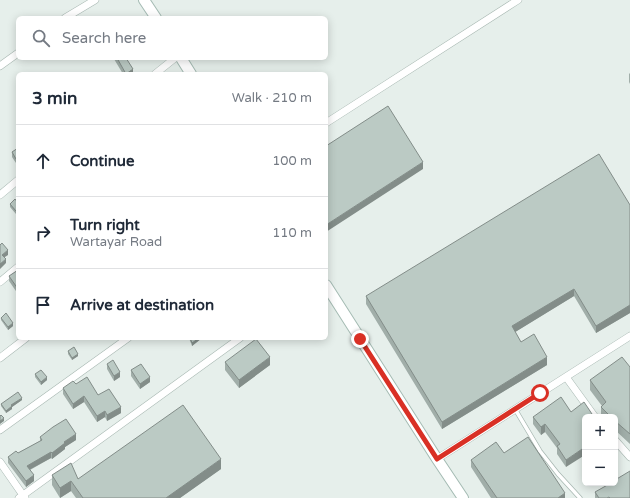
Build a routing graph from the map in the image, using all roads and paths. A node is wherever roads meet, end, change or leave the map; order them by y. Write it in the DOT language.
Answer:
graph roads {
  1 [pos="95,0"];
  2 [pos="144,0"];
  3 [pos="518,0"];
  4 [pos="68,16"];
  5 [pos="155,16"];
  6 [pos="16,54"];
  7 [pos="173,60"];
  8 [pos="182,60"];
  9 [pos="0,66"];
  10 [pos="158,72"];
  11 [pos="191,72"];
  12 [pos="328,122"];
  13 [pos="16,182"];
  14 [pos="0,195"];
  15 [pos="16,269"];
  16 [pos="0,282"];
  17 [pos="328,288"];
  18 [pos="630,336"];
  19 [pos="23,340"];
  20 [pos="125,340"];
  21 [pos="237,340"];
  22 [pos="0,358"];
  23 [pos="566,377"];
  24 [pos="515,409"];
  25 [pos="593,414"];
  26 [pos="0,430"];
  27 [pos="618,444"];
  28 [pos="630,458"];
  29 [pos="437,459"];
  30 [pos="0,462"];
  31 [pos="22,497"];
  32 [pos="463,498"];
  33 [pos="580,498"];
  1 -- 4 [label="street"];
  2 -- 5 [label="street"];
  3 -- 12 [label="street"];
  6 -- 9 [label="street"];
  7 -- 10 [label="street"];
  8 -- 11 [label="street"];
  13 -- 14 [label="street"];
  15 -- 16 [label="street"];
  17 -- 29 [label="street"];
  18 -- 23 [label="street"];
  19 -- 22 [label="street"];
  20 -- 26 [label="street"];
  21 -- 31 [label="street"];
  23 -- 24 [label="street"];
  23 -- 25 [label="street"];
  24 -- 29 [label="street"];
  24 -- 33 [label="lane"];
  27 -- 28 [label="street"];
  29 -- 32 [label="street"];
  30 -- 31 [label="street"];
}
